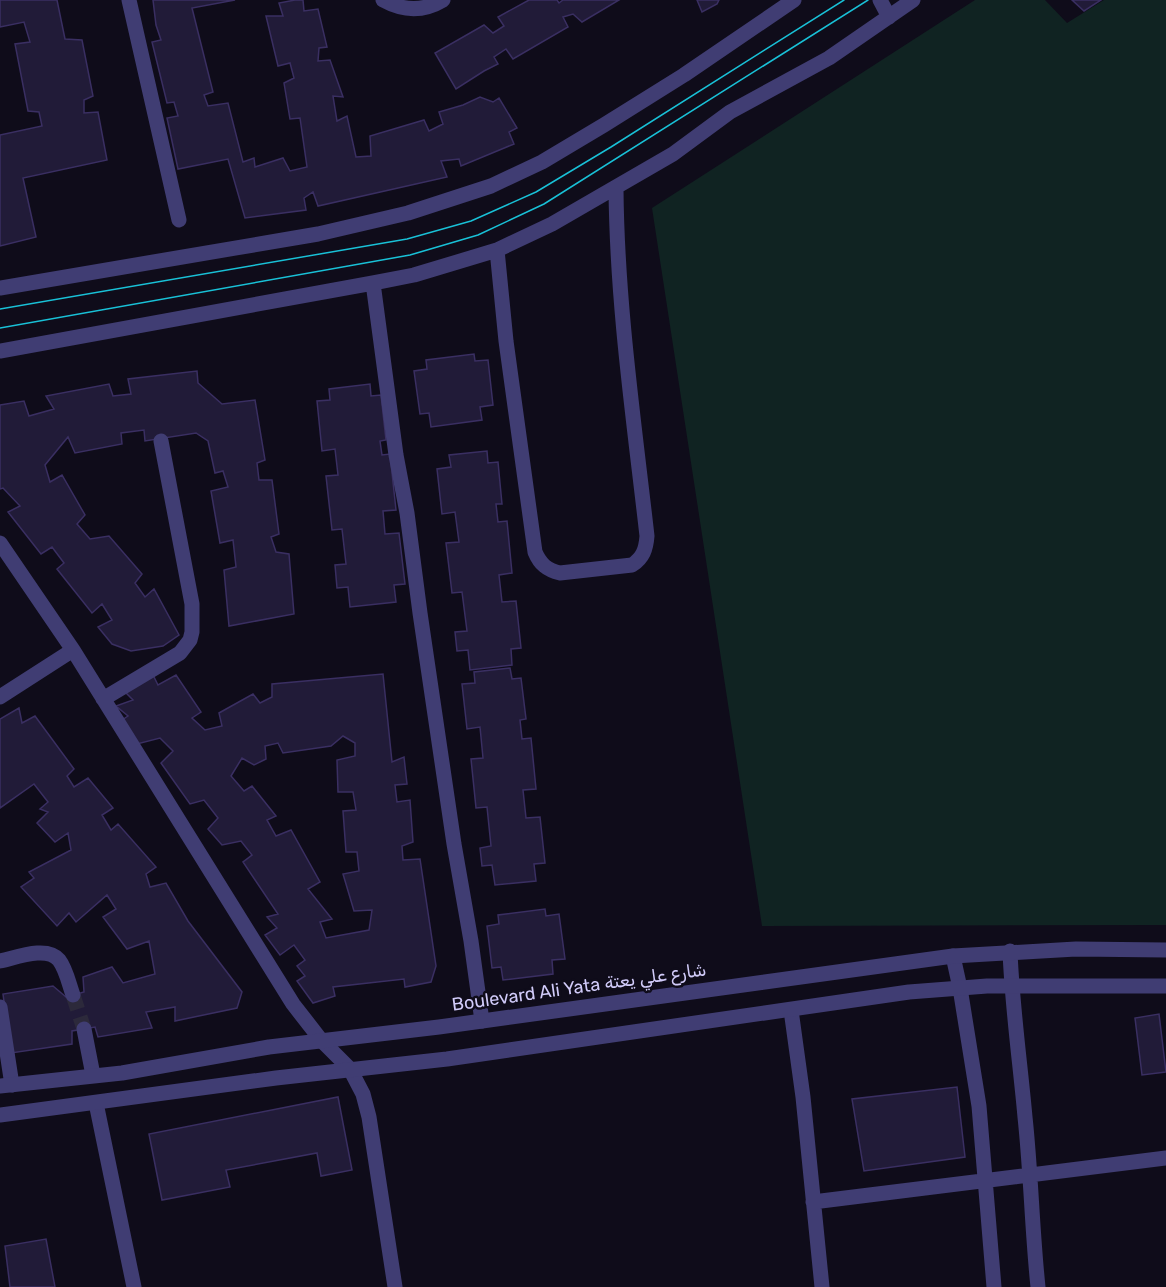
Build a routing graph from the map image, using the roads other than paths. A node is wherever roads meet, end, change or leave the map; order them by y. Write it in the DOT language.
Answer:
graph roads {
  1 [pos="129,0"];
  2 [pos="383,0"];
  3 [pos="443,0"];
  4 [pos="794,0"];
  5 [pos="880,0"];
  6 [pos="914,0"];
  7 [pos="890,16"];
  8 [pos="616,189"];
  9 [pos="179,220"];
  10 [pos="497,250"];
  11 [pos="373,283"];
  12 [pos="0,288"];
  13 [pos="0,351"];
  14 [pos="161,441"];
  15 [pos="0,543"];
  16 [pos="73,650"];
  17 [pos="0,698"];
  18 [pos="104,699"];
  19 [pos="1166,950"];
  20 [pos="1010,951"];
  21 [pos="952,956"];
  22 [pos="0,962"];
  23 [pos="1011,986"];
  24 [pos="1166,986"];
  25 [pos="960,988"];
  26 [pos="73,995"];
  27 [pos="0,1007"];
  28 [pos="791,1010"];
  29 [pos="482,1021"];
  30 [pos="84,1029"];
  31 [pos="321,1040"];
  32 [pos="350,1069"];
  33 [pos="93,1075"];
  34 [pos="6,1086"];
  35 [pos="96,1103"];
  36 [pos="0,1115"];
  37 [pos="1166,1158"];
  38 [pos="1031,1175"];
  39 [pos="984,1180"];
  40 [pos="813,1202"];
  41 [pos="134,1287"];
  42 [pos="395,1287"];
  43 [pos="822,1287"];
  44 [pos="994,1287"];
  45 [pos="1038,1287"];
  1 -- 9 [label="street"];
  2 -- 3 [label="street"];
  4 -- 12 [label="street"];
  5 -- 7 [label="street"];
  6 -- 7 [label="street"];
  7 -- 8 [label="street"];
  8 -- 10 [label="street"];
  8 -- 10 [label="street"];
  10 -- 11 [label="street"];
  11 -- 13 [label="street"];
  11 -- 29 [label="street"];
  14 -- 18 [label="street"];
  15 -- 16 [label="street"];
  16 -- 17 [label="street"];
  16 -- 18 [label="street"];
  18 -- 31 [label="street"];
  19 -- 20 [label="street, Boulevard Ali Yata شارع علي يعتة"];
  20 -- 21 [label="street, Boulevard Ali Yata شارع علي يعتة"];
  20 -- 23 [label="street"];
  21 -- 25 [label="street"];
  21 -- 29 [label="street, Boulevard Ali Yata شارع علي يعتة"];
  22 -- 26 [label="street"];
  23 -- 24 [label="street"];
  23 -- 25 [label="street"];
  23 -- 38 [label="street"];
  25 -- 28 [label="street"];
  25 -- 39 [label="street"];
  27 -- 34 [label="street"];
  28 -- 32 [label="street"];
  28 -- 40 [label="street"];
  29 -- 31 [label="street, Boulevard Ali Yata شارع علي يعتة"];
  30 -- 33 [label="street"];
  31 -- 32 [label="street"];
  31 -- 33 [label="street, Boulevard Ali Yata شارع علي يعتة"];
  32 -- 35 [label="street"];
  32 -- 42 [label="street"];
  33 -- 34 [label="street, Boulevard Ali Yata شارع علي يعتة"];
  35 -- 36 [label="street"];
  35 -- 41 [label="street"];
  37 -- 38 [label="street"];
  38 -- 39 [label="street"];
  38 -- 45 [label="street"];
  39 -- 40 [label="street"];
  39 -- 44 [label="street"];
  40 -- 43 [label="street"];
}
